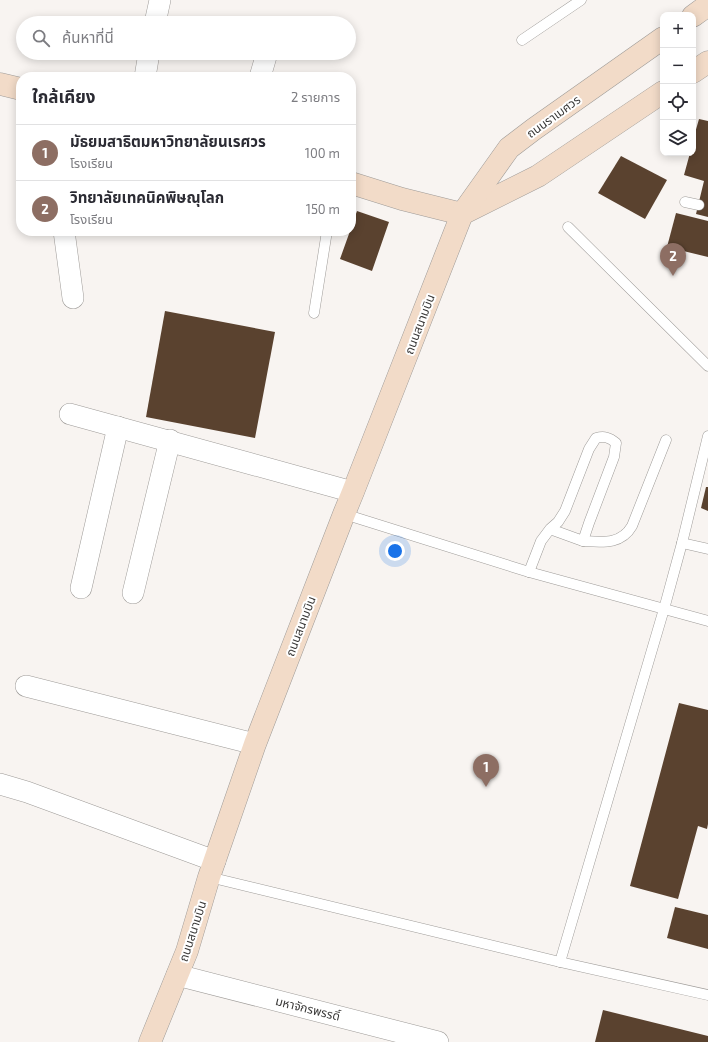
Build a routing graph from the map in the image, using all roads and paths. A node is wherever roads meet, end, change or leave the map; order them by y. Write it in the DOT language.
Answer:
graph roads {
  1 [pos="160,0"];
  2 [pos="581,0"];
  3 [pos="708,6"];
  4 [pos="696,14"];
  5 [pos="157,16"];
  6 [pos="522,40"];
  7 [pos="660,40"];
  8 [pos="148,60"];
  9 [pos="265,60"];
  10 [pos="708,62"];
  11 [pos="696,70"];
  12 [pos="146,72"];
  13 [pos="261,72"];
  14 [pos="0,84"];
  15 [pos="16,88"];
  16 [pos="660,94"];
  17 [pos="356,185"];
  18 [pos="685,202"];
  19 [pos="699,205"];
  20 [pos="462,214"];
  21 [pos="568,227"];
  22 [pos="65,236"];
  23 [pos="326,236"];
  24 [pos="73,298"];
  25 [pos="314,313"];
  26 [pos="708,366"];
  27 [pos="70,414"];
  28 [pos="118,427"];
  29 [pos="708,436"];
  30 [pos="170,440"];
  31 [pos="666,440"];
  32 [pos="353,492"];
  33 [pos="344,514"];
  34 [pos="550,529"];
  35 [pos="583,541"];
  36 [pos="682,543"];
  37 [pos="708,549"];
  38 [pos="529,572"];
  39 [pos="81,588"];
  40 [pos="133,593"];
  41 [pos="664,609"];
  42 [pos="708,621"];
  43 [pos="26,686"];
  44 [pos="255,744"];
  45 [pos="0,784"];
  46 [pos="212,869"];
  47 [pos="560,962"];
  48 [pos="177,975"];
  49 [pos="708,995"];
  50 [pos="150,1042"];
  51 [pos="438,1042"];
  1 -- 5 [label="street"];
  2 -- 6 [label="lane"];
  3 -- 4 [label="street"];
  7 -- 20 [label="street, ถนนราเมศวร"];
  8 -- 12 [label="street"];
  9 -- 13 [label="street"];
  10 -- 11 [label="street"];
  14 -- 15 [label="street"];
  16 -- 20 [label="street"];
  17 -- 20 [label="street"];
  18 -- 19 [label="lane"];
  20 -- 32 [label="street, ถนนสนามบิน"];
  21 -- 26 [label="lane"];
  22 -- 24 [label="street"];
  23 -- 25 [label="lane"];
  27 -- 28 [label="street"];
  28 -- 30 [label="street"];
  28 -- 39 [label="street"];
  29 -- 36 [label="lane"];
  30 -- 32 [label="street"];
  30 -- 40 [label="street"];
  31 -- 35 [label="lane"];
  32 -- 33 [label="street, ถนนสนามบิน"];
  33 -- 38 [label="lane"];
  33 -- 44 [label="street, ถนนสนามบิน"];
  34 -- 35 [label="lane"];
  34 -- 35 [label="lane"];
  34 -- 38 [label="lane"];
  36 -- 37 [label="lane"];
  36 -- 41 [label="lane"];
  38 -- 41 [label="lane"];
  41 -- 42 [label="lane"];
  41 -- 47 [label="lane"];
  43 -- 44 [label="street"];
  44 -- 46 [label="street, ถนนสนามบิน"];
  45 -- 46 [label="street"];
  46 -- 47 [label="lane"];
  46 -- 48 [label="street, ถนนสนามบิน"];
  47 -- 49 [label="lane"];
  48 -- 50 [label="street, ถนนสนามบิน"];
  48 -- 51 [label="street, มหาจักรพรรดิ์"];
}
